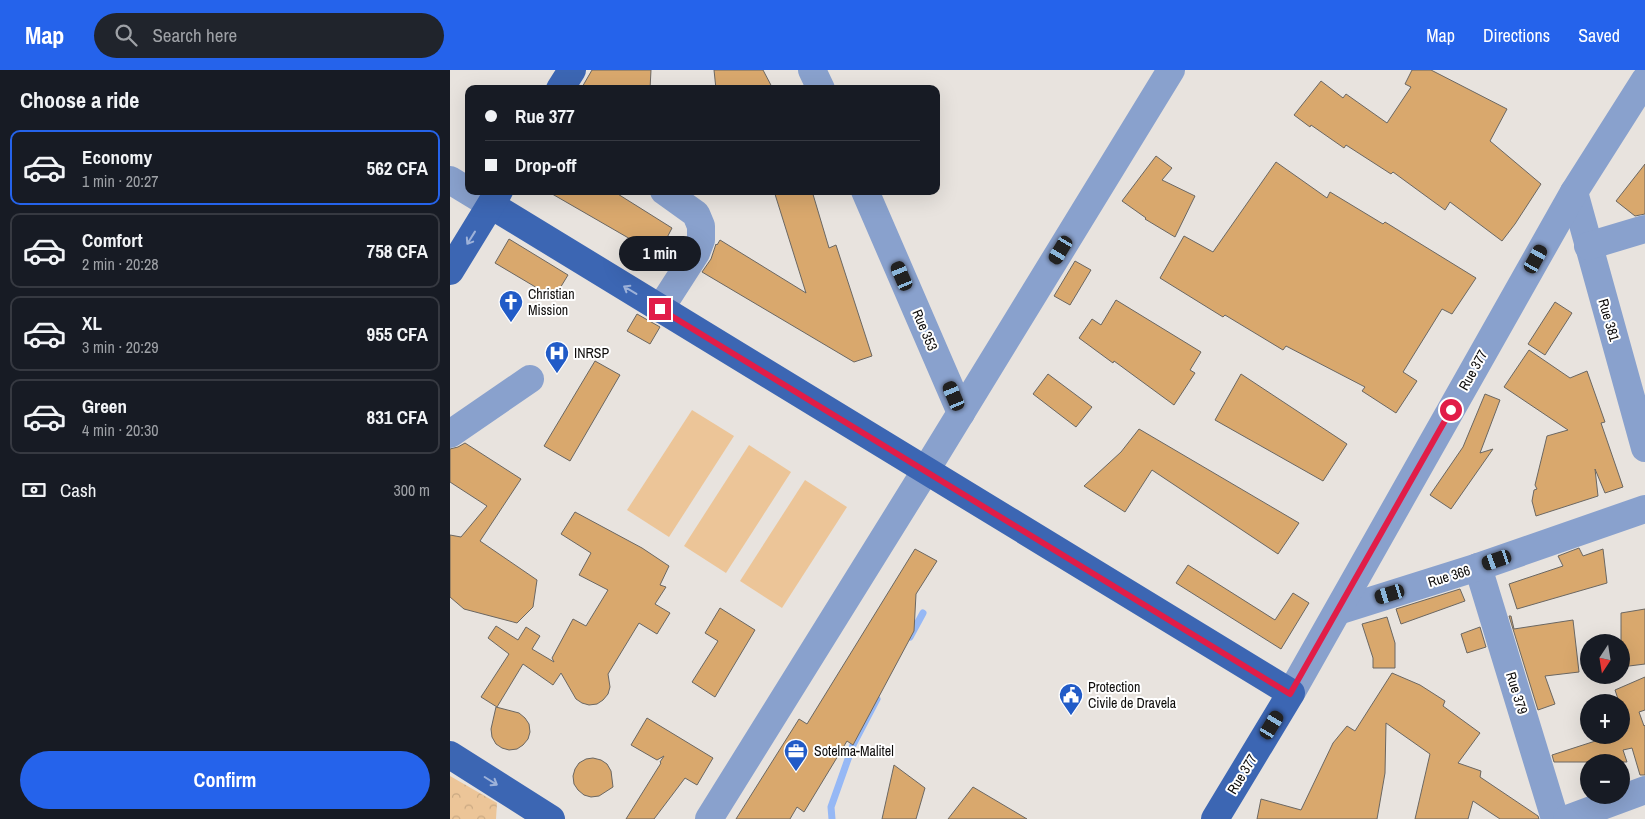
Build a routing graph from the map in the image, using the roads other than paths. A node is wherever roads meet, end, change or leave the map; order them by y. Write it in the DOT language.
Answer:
graph roads {
  1 [pos="572,70"];
  2 [pos="812,70"];
  3 [pos="1171,70"];
  4 [pos="1645,80"];
  5 [pos="563,85"];
  6 [pos="819,85"];
  7 [pos="450,180"];
  8 [pos="465,186"];
  9 [pos="1574,192"];
  10 [pos="670,195"];
  11 [pos="867,195"];
  12 [pos="495,198"];
  13 [pos="1645,229"];
  14 [pos="1588,246"];
  15 [pos="450,271"];
  16 [pos="660,309"];
  17 [pos="530,379"];
  18 [pos="961,413"];
  19 [pos="450,434"];
  20 [pos="1645,448"];
  21 [pos="926,470"];
  22 [pos="1645,509"];
  23 [pos="1478,567"];
  24 [pos="1338,610"];
  25 [pos="1290,694"];
  26 [pos="450,755"];
  27 [pos="1645,790"];
  28 [pos="552,819"];
  29 [pos="709,819"];
  30 [pos="1215,819"];
  31 [pos="1555,819"];
  32 [pos="1566,819"];
  1 -- 5 [label="main road"];
  2 -- 6 [label="street"];
  3 -- 18 [label="street"];
  4 -- 9 [label="street, Rue 377"];
  7 -- 8 [label="street"];
  9 -- 14 [label="street, Rue 381"];
  9 -- 24 [label="street, Rue 377"];
  10 -- 16 [label="street"];
  11 -- 18 [label="street, Rue 353"];
  12 -- 15 [label="main road, one-way"];
  16 -- 12 [label="main road, one-way"];
  13 -- 14 [label="street"];
  14 -- 20 [label="street, Rue 381"];
  16 -- 21 [label="main road"];
  17 -- 19 [label="street"];
  18 -- 21 [label="street"];
  21 -- 25 [label="main road"];
  21 -- 29 [label="street"];
  22 -- 23 [label="street, Rue 366"];
  23 -- 24 [label="street, Rue 366"];
  23 -- 31 [label="street, Rue 379"];
  24 -- 25 [label="street, Rue 377"];
  25 -- 30 [label="main road, Rue 377"];
  26 -- 28 [label="main road, one-way"];
  27 -- 32 [label="street"];
}
